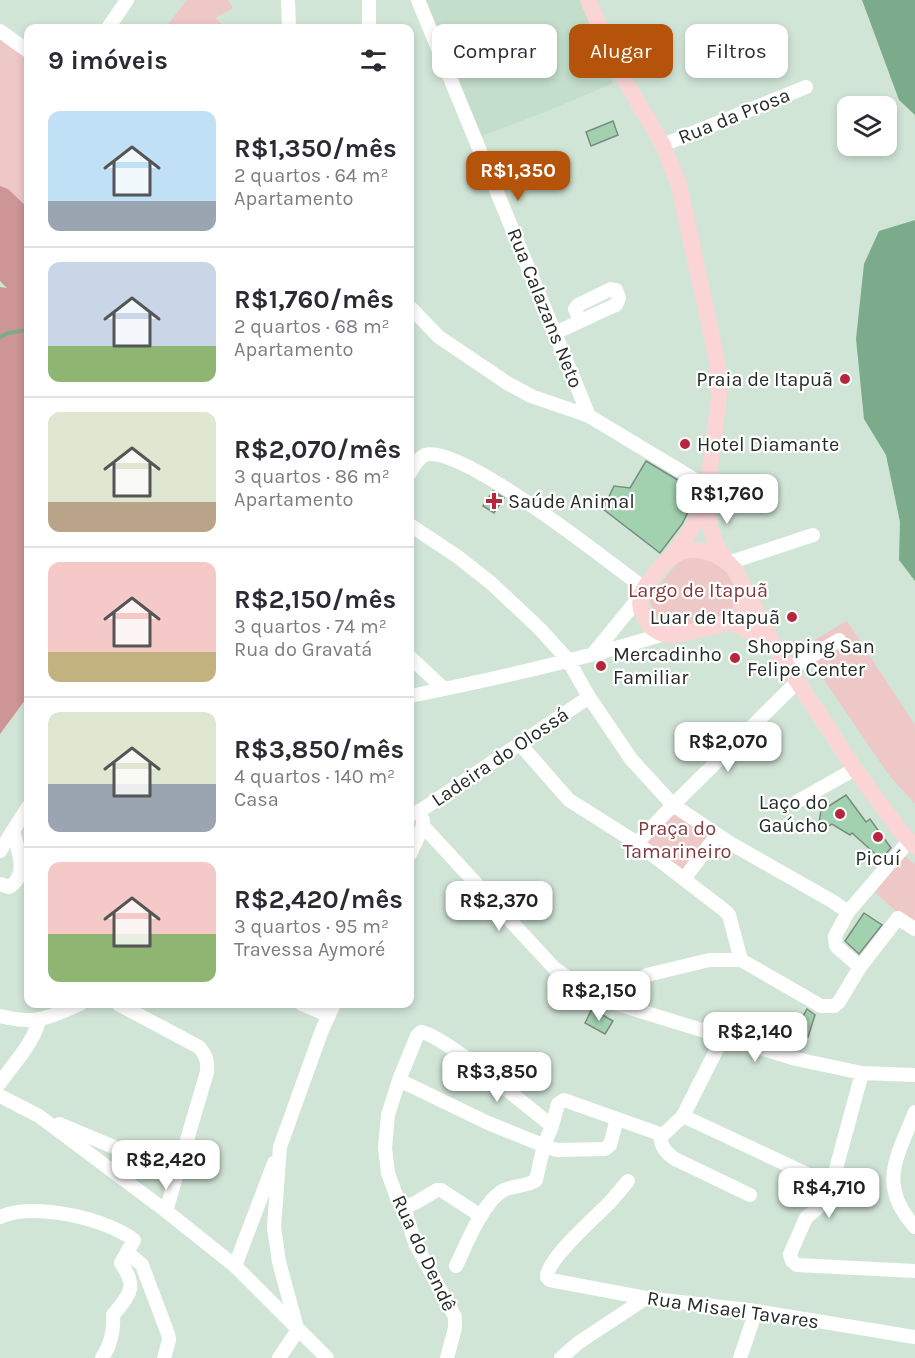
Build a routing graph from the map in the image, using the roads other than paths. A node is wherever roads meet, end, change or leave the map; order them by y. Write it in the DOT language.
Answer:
graph roads {
  1 [pos="127,0"];
  2 [pos="288,0"];
  3 [pos="369,0"];
  4 [pos="418,0"];
  5 [pos="588,0"];
  6 [pos="111,24"];
  7 [pos="289,24"];
  8 [pos="369,24"];
  9 [pos="0,31"];
  10 [pos="24,48"];
  11 [pos="806,87"];
  12 [pos="663,145"];
  13 [pos="414,311"];
  14 [pos="580,321"];
  15 [pos="555,333"];
  16 [pos="589,416"];
  17 [pos="414,467"];
  18 [pos="707,493"];
  19 [pos="414,528"];
  20 [pos="813,536"];
  21 [pos="674,555"];
  22 [pos="727,561"];
  23 [pos="643,591"];
  24 [pos="744,591"];
  25 [pos="730,622"];
  26 [pos="664,634"];
  27 [pos="839,640"];
  28 [pos="778,652"];
  29 [pos="592,654"];
  30 [pos="568,660"];
  31 [pos="414,661"];
  32 [pos="793,675"];
  33 [pos="444,689"];
  34 [pos="414,695"];
  35 [pos="589,697"];
  36 [pos="519,743"];
  37 [pos="855,769"];
  38 [pos="798,801"];
  39 [pos="673,805"];
  40 [pos="423,809"];
  41 [pos="24,813"];
  42 [pos="414,813"];
  43 [pos="423,826"];
  44 [pos="13,830"];
  45 [pos="717,835"];
  46 [pos="637,843"];
  47 [pos="912,844"];
  48 [pos="414,845"];
  49 [pos="0,851"];
  50 [pos="684,879"];
  51 [pos="0,885"];
  52 [pos="848,912"];
  53 [pos="915,929"];
  54 [pos="741,960"];
  55 [pos="860,967"];
  56 [pos="604,1000"];
  57 [pos="70,1008"];
  58 [pos="126,1008"];
  59 [pos="331,1009"];
  60 [pos="0,1016"];
  61 [pos="39,1021"];
  62 [pos="723,1037"];
  63 [pos="862,1073"];
  64 [pos="915,1075"];
  65 [pos="399,1080"];
  66 [pos="0,1083"];
  67 [pos="0,1096"];
  68 [pos="915,1112"];
  69 [pos="39,1116"];
  70 [pos="617,1119"];
  71 [pos="679,1120"];
  72 [pos="552,1126"];
  73 [pos="660,1134"];
  74 [pos="544,1145"];
  75 [pos="280,1147"];
  76 [pos="176,1173"];
  77 [pos="827,1180"];
  78 [pos="628,1181"];
  79 [pos="750,1195"];
  80 [pos="404,1207"];
  81 [pos="166,1211"];
  82 [pos="481,1216"];
  83 [pos="0,1217"];
  84 [pos="915,1227"];
  85 [pos="131,1247"];
  86 [pos="236,1266"];
  87 [pos="456,1266"];
  88 [pos="915,1271"];
  89 [pos="646,1298"];
  90 [pos="756,1311"];
  91 [pos="298,1330"];
  92 [pos="915,1337"];
  93 [pos="102,1358"];
  94 [pos="164,1358"];
  95 [pos="279,1358"];
  96 [pos="327,1358"];
  97 [pos="447,1358"];
  98 [pos="561,1358"];
  99 [pos="740,1358"];
  1 -- 6 [label="street"];
  2 -- 7 [label="street"];
  3 -- 8 [label="street"];
  4 -- 15 [label="street, Rua Calazans Neto"];
  5 -- 12 [label="main road"];
  9 -- 10 [label="street"];
  11 -- 12 [label="street, Rua da Prosa"];
  12 -- 18 [label="main road"];
  13 -- 16 [label="street"];
  14 -- 15 [label="street"];
  15 -- 16 [label="street, Rua Calazans Neto"];
  16 -- 18 [label="street"];
  17 -- 23 [label="street"];
  18 -- 21 [label="main road"];
  18 -- 22 [label="main road"];
  19 -- 30 [label="street"];
  20 -- 22 [label="street"];
  21 -- 22 [label="main road"];
  21 -- 23 [label="main road"];
  22 -- 24 [label="main road"];
  23 -- 26 [label="main road"];
  23 -- 29 [label="street"];
  24 -- 25 [label="main road"];
  24 -- 28 [label="main road"];
  25 -- 26 [label="main road"];
  25 -- 28 [label="main road"];
  26 -- 29 [label="street"];
  27 -- 32 [label="street"];
  28 -- 32 [label="main road"];
  29 -- 30 [label="street"];
  30 -- 33 [label="street"];
  30 -- 35 [label="street"];
  31 -- 33 [label="street"];
  32 -- 37 [label="main road"];
  32 -- 39 [label="street"];
  33 -- 34 [label="street"];
  35 -- 36 [label="street, Ladeira do Olossá"];
  35 -- 39 [label="street"];
  36 -- 40 [label="street, Ladeira do Olossá"];
  36 -- 46 [label="street"];
  37 -- 38 [label="street"];
  37 -- 47 [label="main road"];
  39 -- 45 [label="street"];
  39 -- 46 [label="street"];
  40 -- 42 [label="street, Ladeira do Olossá"];
  40 -- 43 [label="street"];
  41 -- 44 [label="street"];
  43 -- 48 [label="street"];
  43 -- 56 [label="street"];
  44 -- 49 [label="street"];
  44 -- 51 [label="street"];
  45 -- 50 [label="street"];
  45 -- 52 [label="street"];
  46 -- 50 [label="street"];
  47 -- 52 [label="street"];
  50 -- 54 [label="street"];
  52 -- 55 [label="street"];
  53 -- 55 [label="street"];
  54 -- 55 [label="street"];
  54 -- 56 [label="street"];
  56 -- 62 [label="street"];
  57 -- 61 [label="street"];
  58 -- 76 [label="street"];
  59 -- 75 [label="street"];
  60 -- 61 [label="street"];
  61 -- 66 [label="street"];
  62 -- 63 [label="street"];
  62 -- 71 [label="street"];
  63 -- 64 [label="street"];
  63 -- 77 [label="street"];
  65 -- 72 [label="street, Rua do Dendê"];
  65 -- 74 [label="street"];
  65 -- 80 [label="street, Rua do Dendê"];
  67 -- 69 [label="street"];
  68 -- 84 [label="street"];
  69 -- 76 [label="street"];
  69 -- 81 [label="street"];
  70 -- 72 [label="street"];
  70 -- 73 [label="street"];
  70 -- 74 [label="street"];
  71 -- 73 [label="street"];
  71 -- 77 [label="street"];
  72 -- 74 [label="street"];
  73 -- 79 [label="street"];
  74 -- 82 [label="street"];
  75 -- 86 [label="street"];
  75 -- 91 [label="street"];
  76 -- 81 [label="street"];
  77 -- 88 [label="street"];
  78 -- 89 [label="street, Rua Misael Tavares"];
  80 -- 82 [label="street"];
  80 -- 97 [label="street, Rua do Dendê"];
  81 -- 86 [label="street"];
  82 -- 87 [label="street"];
  83 -- 85 [label="street"];
  85 -- 93 [label="street"];
  85 -- 94 [label="street"];
  86 -- 91 [label="street"];
  89 -- 90 [label="street, Rua Misael Tavares"];
  89 -- 98 [label="street"];
  90 -- 92 [label="street, Rua Misael Tavares"];
  90 -- 99 [label="street"];
  91 -- 95 [label="street"];
  91 -- 96 [label="street"];
}
